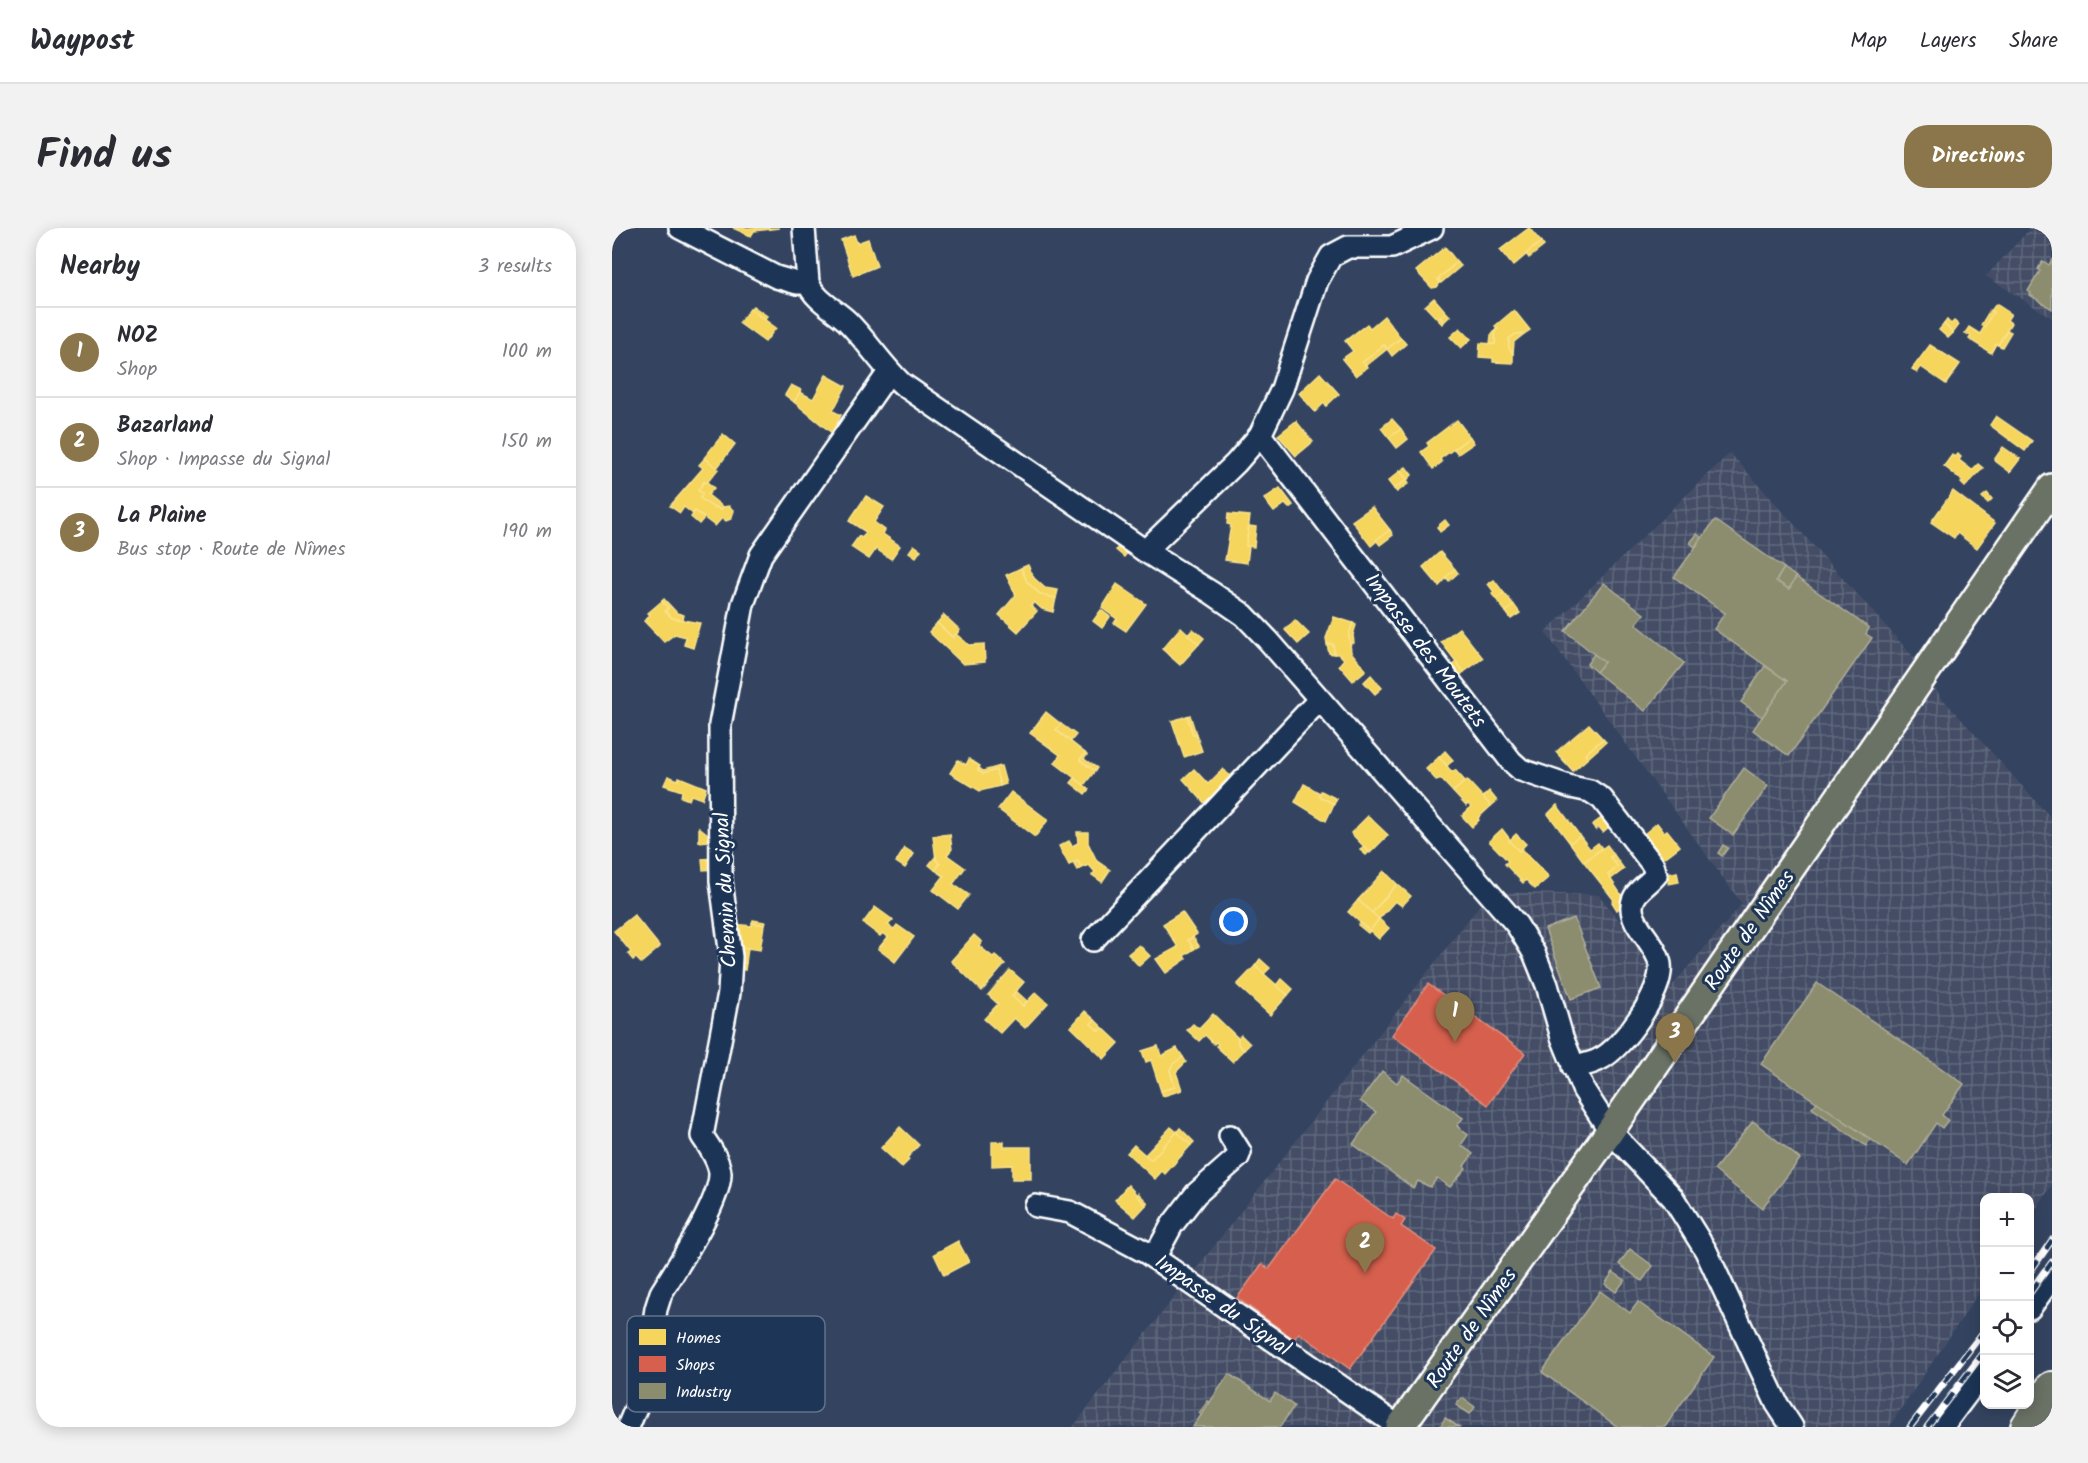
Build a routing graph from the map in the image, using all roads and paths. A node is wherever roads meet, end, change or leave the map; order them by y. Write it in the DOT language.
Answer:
graph roads {
  1 [pos="680,228"];
  2 [pos="804,228"];
  3 [pos="1432,228"];
  4 [pos="808,283"];
  5 [pos="889,372"];
  6 [pos="1260,435"];
  7 [pos="2052,488"];
  8 [pos="1145,551"];
  9 [pos="1319,700"];
  10 [pos="1093,940"];
  11 [pos="1573,1067"];
  12 [pos="1610,1131"];
  13 [pos="1230,1136"];
  14 [pos="1036,1206"];
  15 [pos="1154,1258"];
  16 [pos="2052,1277"];
  17 [pos="2034,1302"];
  18 [pos="655,1316"];
  19 [pos="1980,1376"];
  20 [pos="2052,1388"];
  21 [pos="634,1412"];
  22 [pos="628,1427"];
  23 [pos="1399,1427"];
  24 [pos="1792,1427"];
  25 [pos="1942,1427"];
  26 [pos="2027,1427"];
  1 -- 4 [label="street"];
  2 -- 4 [label="street"];
  3 -- 6 [label="street"];
  4 -- 5 [label="street"];
  5 -- 8 [label="street"];
  5 -- 18 [label="street, Chemin du Signal"];
  6 -- 8 [label="street"];
  6 -- 11 [label="street, Impasse des Moutets"];
  7 -- 12 [label="main road, Route de Nîmes"];
  8 -- 9 [label="street"];
  9 -- 10 [label="street"];
  9 -- 11 [label="street"];
  11 -- 12 [label="street"];
  12 -- 23 [label="main road, Route de Nîmes"];
  12 -- 24 [label="street"];
  13 -- 15 [label="street"];
  14 -- 15 [label="street, Impasse du Signal"];
  15 -- 23 [label="street, Impasse du Signal"];
  16 -- 17 [label="street"];
  19 -- 25 [label="street"];
  20 -- 26 [label="highway"];
  21 -- 22 [label="street, Chemin du Signal"];
}
